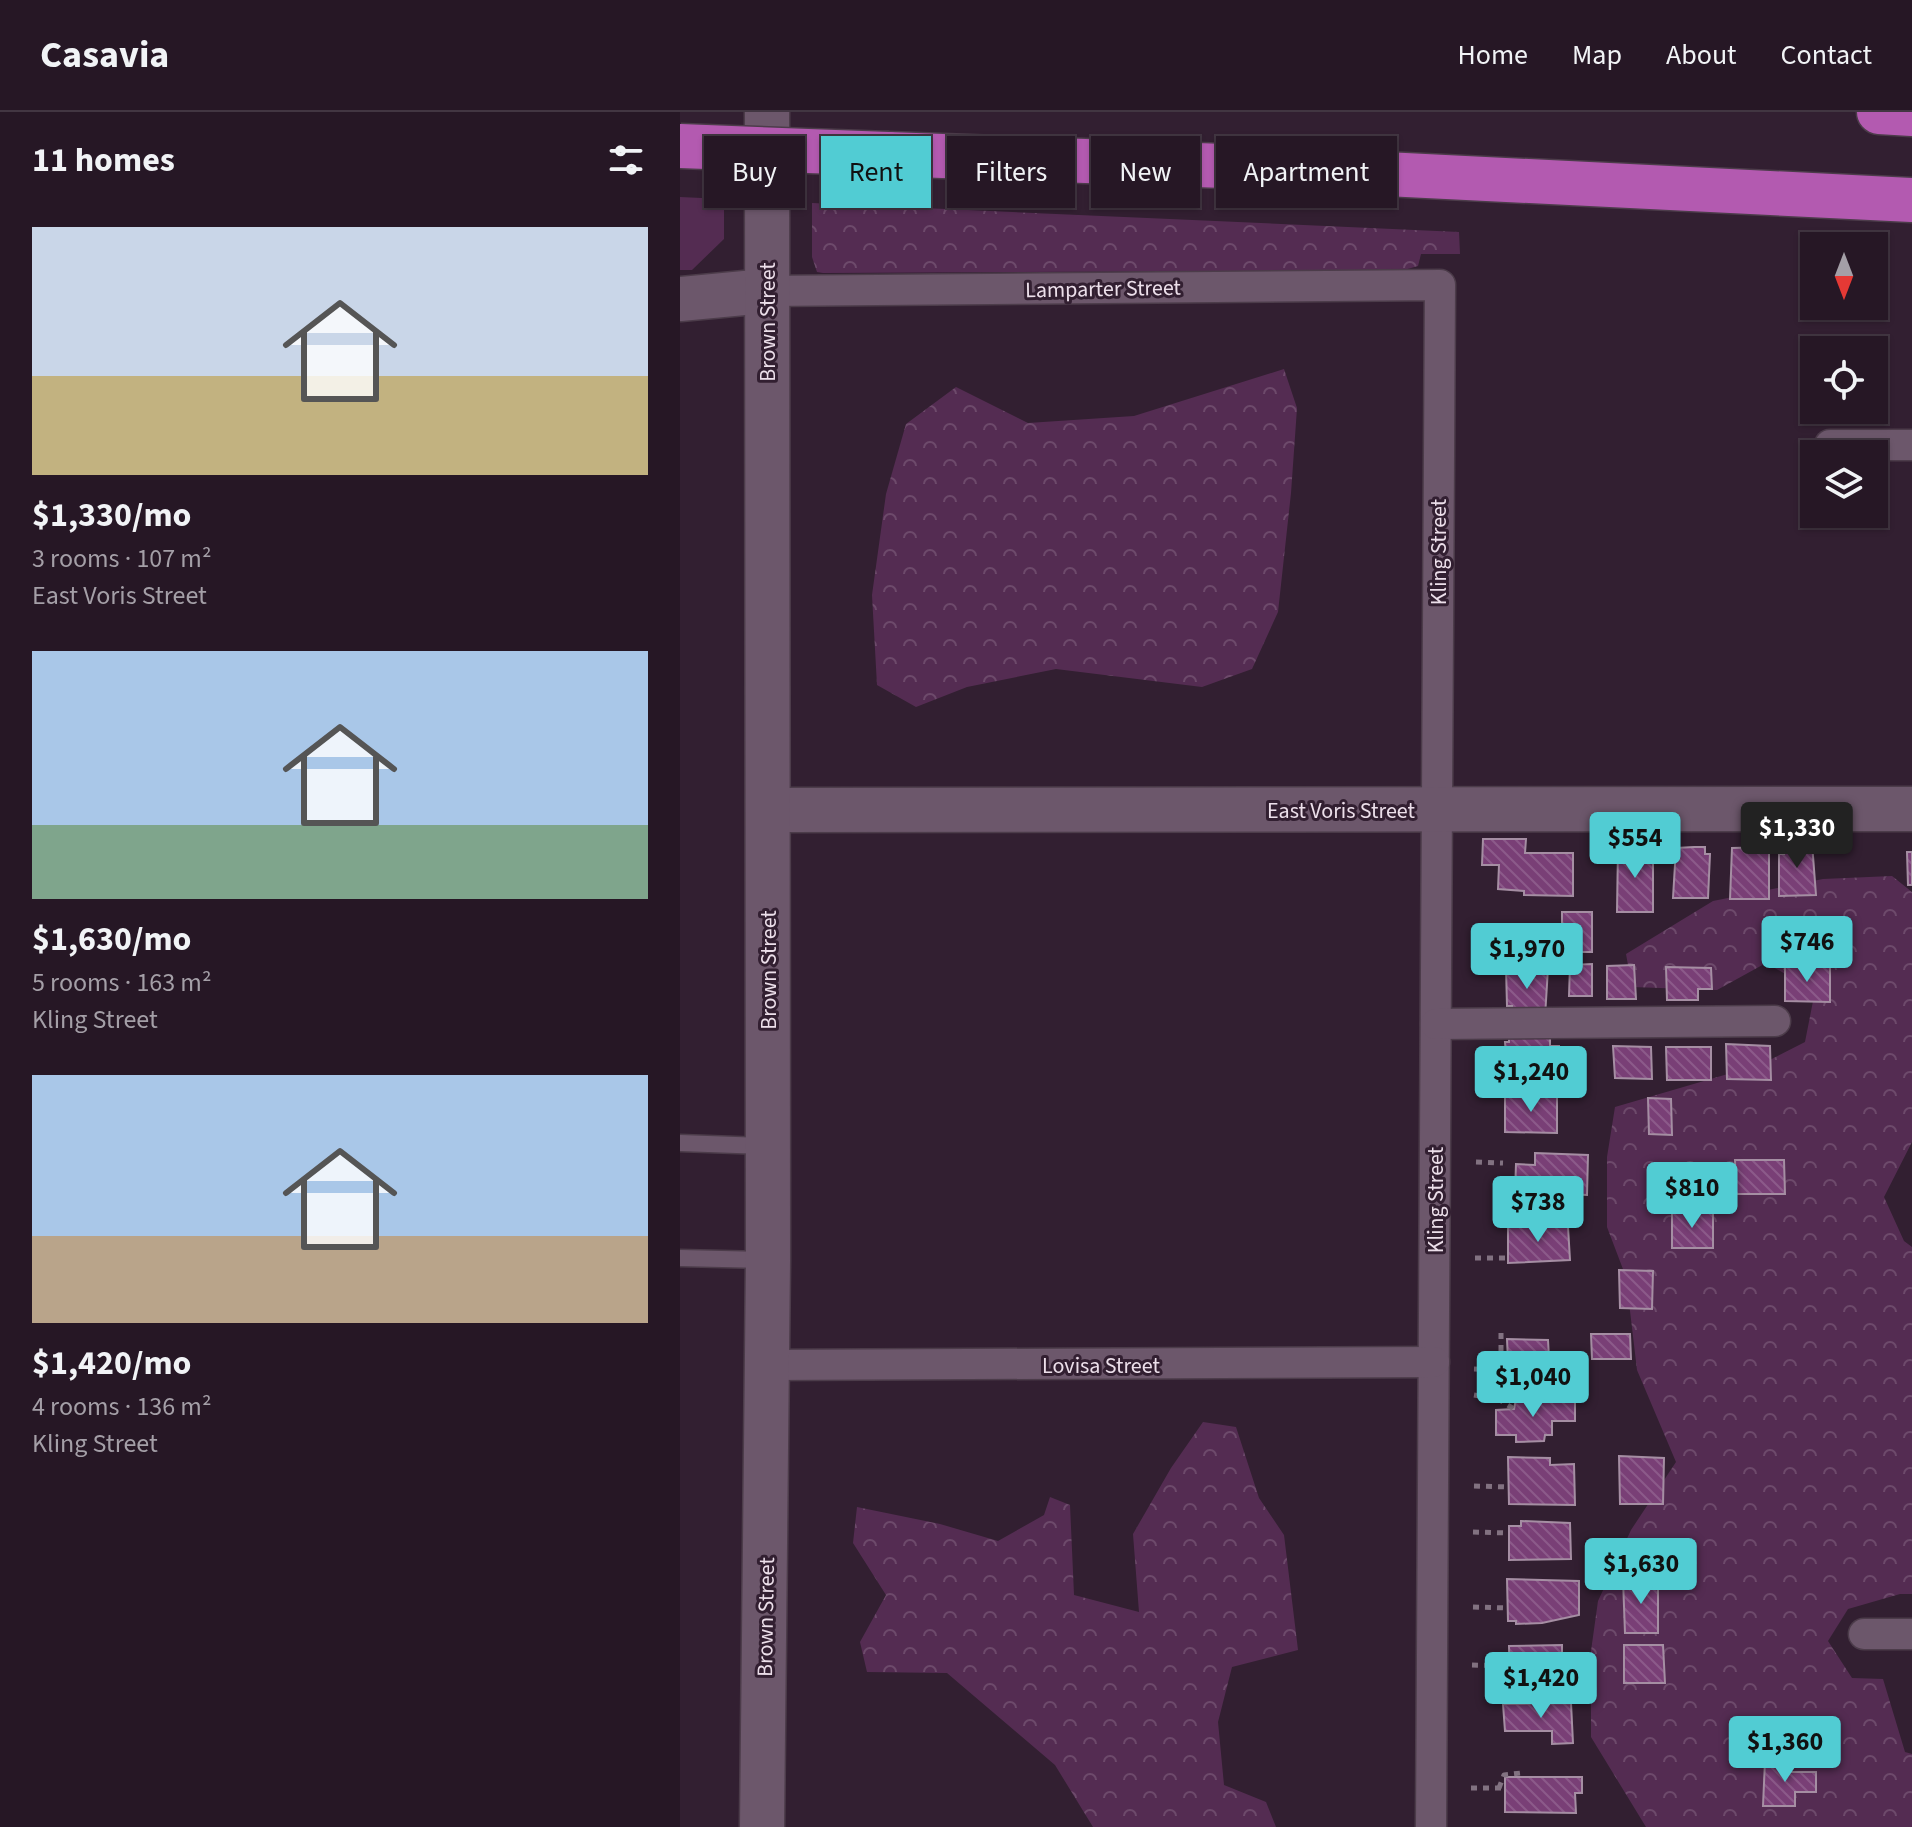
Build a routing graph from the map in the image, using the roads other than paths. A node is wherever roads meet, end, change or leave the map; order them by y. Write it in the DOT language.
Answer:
graph roads {
  1 [pos="767,112"];
  2 [pos="1879,112"];
  3 [pos="1912,114"];
  4 [pos="680,146"];
  5 [pos="1912,200"];
  6 [pos="1440,285"];
  7 [pos="766,291"];
  8 [pos="680,299"];
  9 [pos="1888,445"];
  10 [pos="1912,445"];
  11 [pos="1912,809"];
  12 [pos="769,810"];
  13 [pos="1435,810"];
  14 [pos="1775,1021"];
  15 [pos="1436,1024"];
  16 [pos="680,1143"];
  17 [pos="768,1146"];
  18 [pos="680,1258"];
  19 [pos="768,1260"];
  20 [pos="1434,1362"];
  21 [pos="767,1365"];
  22 [pos="1864,1634"];
  23 [pos="1912,1634"];
  24 [pos="762,1827"];
  25 [pos="1431,1827"];
  1 -- 7 [label="main road, Brown Street"];
  2 -- 3 [label="highway"];
  4 -- 5 [label="highway, bridge"];
  6 -- 7 [label="street, Lamparter Street"];
  6 -- 13 [label="street, Kling Street"];
  7 -- 8 [label="main road"];
  7 -- 12 [label="main road, Brown Street"];
  9 -- 10 [label="street"];
  11 -- 13 [label="main road, East Voris Street"];
  12 -- 13 [label="main road, East Voris Street"];
  12 -- 17 [label="main road, Brown Street"];
  13 -- 15 [label="street, Kling Street"];
  14 -- 15 [label="street"];
  15 -- 20 [label="street, Kling Street"];
  16 -- 17 [label="lane"];
  17 -- 19 [label="main road, Brown Street"];
  18 -- 19 [label="lane"];
  19 -- 21 [label="main road, Brown Street"];
  20 -- 21 [label="street, Lovisa Street"];
  20 -- 25 [label="street, Kling Street"];
  21 -- 24 [label="main road, Brown Street"];
  22 -- 23 [label="street"];
}
